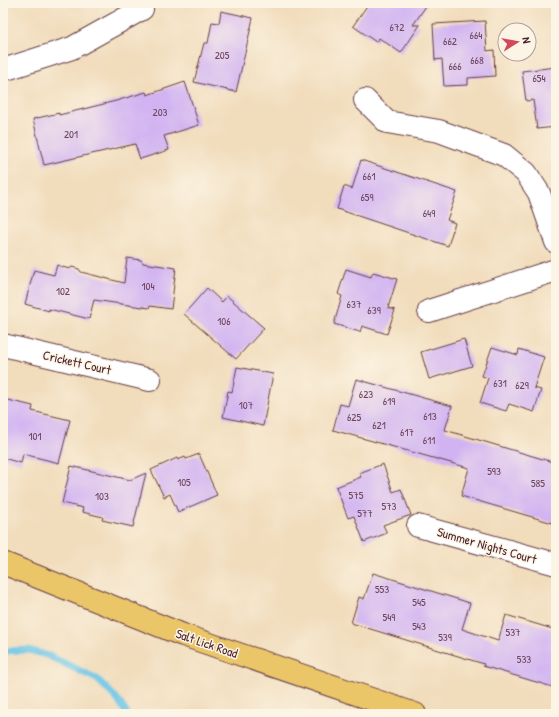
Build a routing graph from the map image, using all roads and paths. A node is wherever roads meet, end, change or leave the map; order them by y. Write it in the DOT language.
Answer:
graph roads {
  1 [pos="142,9"];
  2 [pos="3,70"];
  3 [pos="365,100"];
  4 [pos="556,242"];
  5 [pos="556,270"];
  6 [pos="429,311"];
  7 [pos="3,345"];
  8 [pos="150,380"];
  9 [pos="418,526"];
  10 [pos="3,563"];
  11 [pos="556,564"];
  12 [pos="415,714"];
  1 -- 2 [label="street"];
  3 -- 4 [label="street"];
  5 -- 6 [label="street"];
  7 -- 8 [label="street, Crickett Court"];
  9 -- 11 [label="street, Summer Nights Court"];
  10 -- 12 [label="main road, Salt Lick Road"];
}
